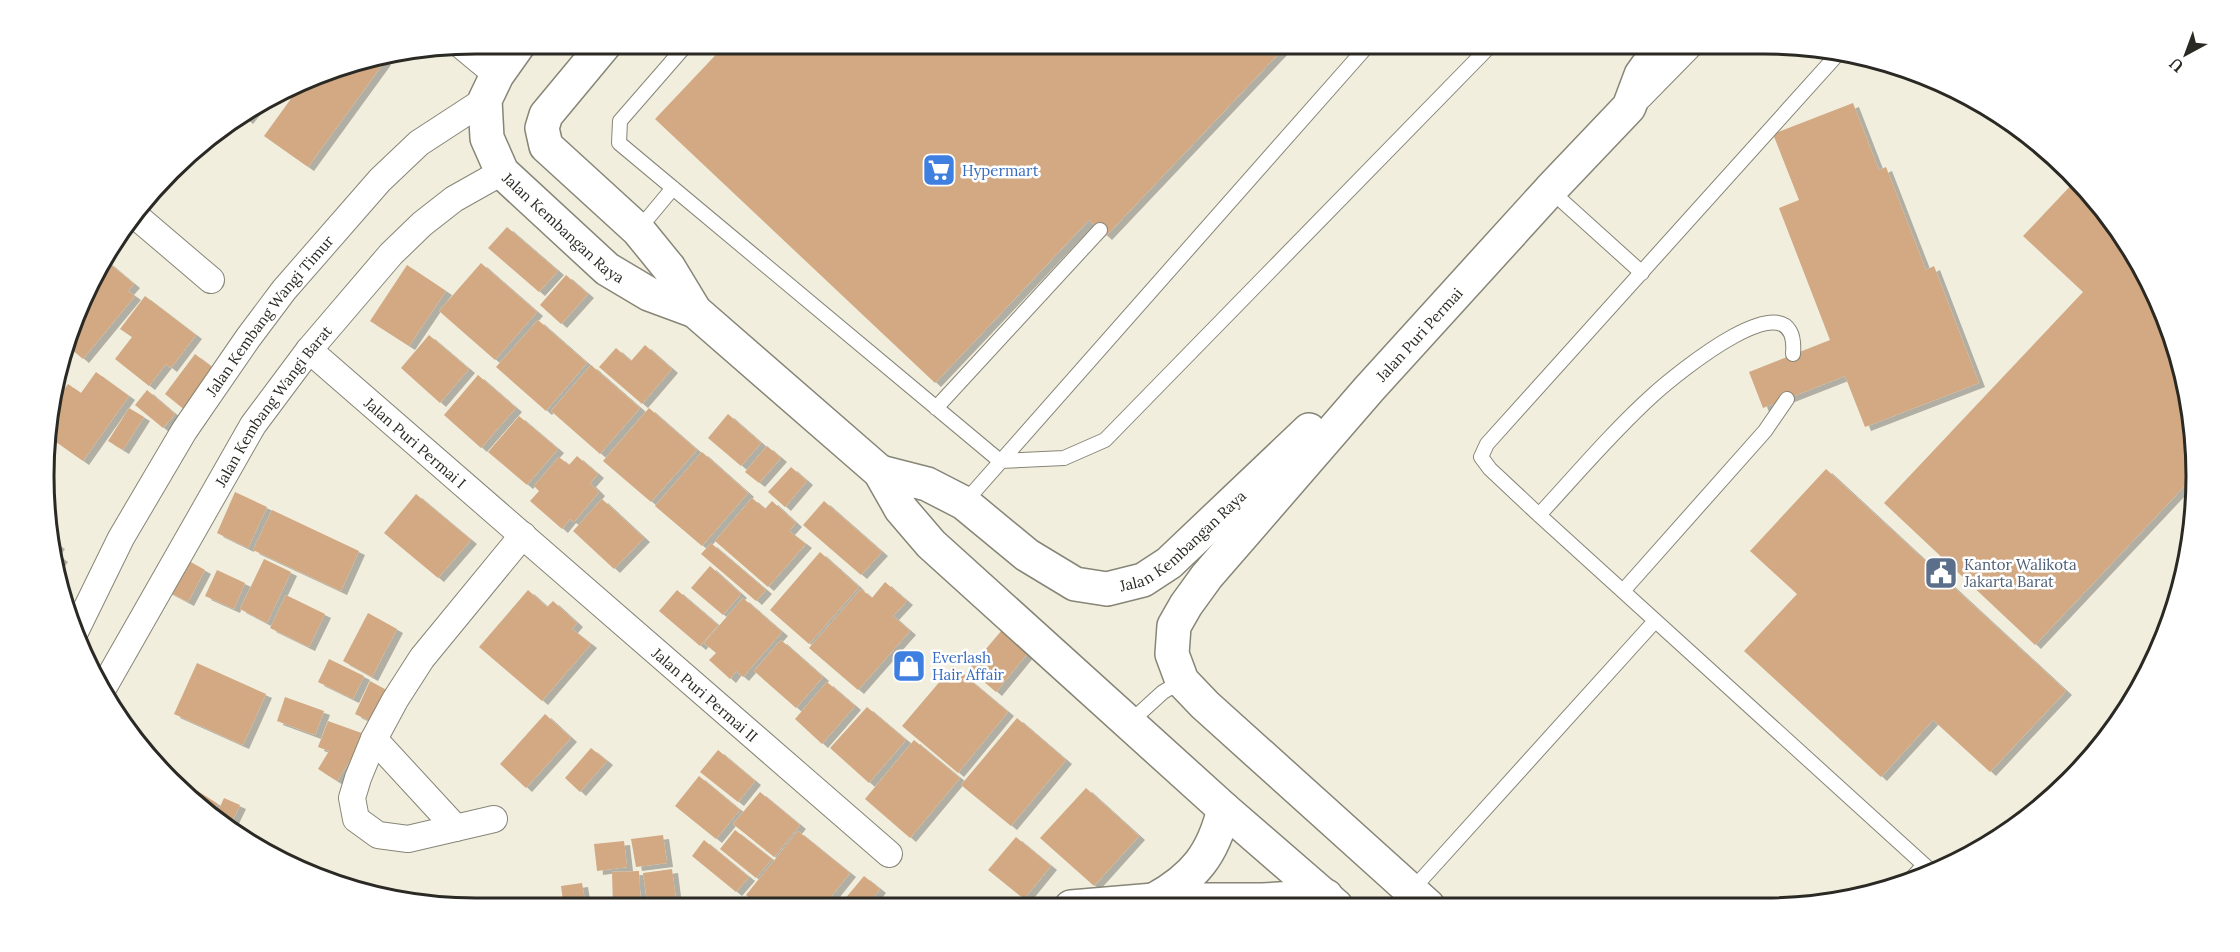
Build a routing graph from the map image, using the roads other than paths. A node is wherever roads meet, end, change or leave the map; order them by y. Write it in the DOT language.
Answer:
graph roads {
  1 [pos="468,54"];
  2 [pos="513,54"];
  3 [pos="597,54"];
  4 [pos="678,54"];
  5 [pos="1360,54"];
  6 [pos="1482,54"];
  7 [pos="1656,54"];
  8 [pos="1681,54"];
  9 [pos="1833,60"];
  10 [pos="491,88"];
  11 [pos="1629,108"];
  12 [pos="502,172"];
  13 [pos="673,188"];
  14 [pos="1550,190"];
  15 [pos="140,220"];
  16 [pos="639,230"];
  17 [pos="1100,230"];
  18 [pos="1642,273"];
  19 [pos="211,280"];
  20 [pos="695,311"];
  21 [pos="309,350"];
  22 [pos="1793,354"];
  23 [pos="1370,389"];
  24 [pos="1787,399"];
  25 [pos="936,408"];
  26 [pos="1000,461"];
  27 [pos="880,472"];
  28 [pos="964,503"];
  29 [pos="1539,515"];
  30 [pos="524,535"];
  31 [pos="1623,591"];
  32 [pos="1655,621"];
  33 [pos="80,622"];
  34 [pos="107,680"];
  35 [pos="1182,681"];
  36 [pos="1129,723"];
  37 [pos="374,739"];
  38 [pos="1224,809"];
  39 [pos="494,819"];
  40 [pos="456,828"];
  41 [pos="889,854"];
  42 [pos="1926,866"];
  43 [pos="1158,898"];
  44 [pos="1328,898"];
  45 [pos="1420,898"];
  1 -- 10 [label="street"];
  2 -- 10 [label="main road, Jalan Kembang Wangi Timur"];
  3 -- 16 [label="main road, Jalan Kembangan Raya"];
  4 -- 13 [label="lane"];
  5 -- 26 [label="lane"];
  6 -- 26 [label="lane"];
  7 -- 11 [label="main road, Jalan Puri Permai"];
  8 -- 11 [label="street"];
  9 -- 18 [label="lane"];
  10 -- 12 [label="main road, Jalan Kembangan Raya"];
  10 -- 33 [label="street, Jalan Kembang Wangi Timur"];
  11 -- 14 [label="main road, Jalan Puri Permai"];
  12 -- 20 [label="main road, Jalan Kembangan Raya"];
  12 -- 21 [label="street, Jalan Kembang Wangi Barat"];
  13 -- 16 [label="lane"];
  13 -- 25 [label="lane"];
  14 -- 18 [label="lane"];
  14 -- 23 [label="main road, Jalan Puri Permai"];
  15 -- 19 [label="street"];
  16 -- 20 [label="main road, Jalan Kembangan Raya"];
  17 -- 25 [label="lane"];
  18 -- 29 [label="lane"];
  20 -- 27 [label="main road, Jalan Kembangan Raya"];
  21 -- 30 [label="street, Jalan Puri Permai I"];
  21 -- 34 [label="street, Jalan Kembang Wangi Barat"];
  22 -- 29 [label="lane"];
  23 -- 28 [label="main road, Jalan Kembangan Raya"];
  23 -- 35 [label="main road, Jalan Puri Permai"];
  24 -- 31 [label="lane"];
  25 -- 26 [label="lane"];
  26 -- 28 [label="lane"];
  27 -- 28 [label="main road, Jalan Kembangan Raya"];
  27 -- 36 [label="main road, Jalan Kembangan Raya"];
  29 -- 31 [label="lane"];
  30 -- 37 [label="street"];
  30 -- 41 [label="street, Jalan Puri Permai II"];
  31 -- 32 [label="lane"];
  32 -- 42 [label="lane"];
  32 -- 45 [label="lane"];
  35 -- 36 [label="lane"];
  35 -- 45 [label="main road"];
  36 -- 38 [label="main road, Jalan Kembangan Raya"];
  37 -- 40 [label="street"];
  37 -- 40 [label="street"];
  38 -- 43 [label="main road, Jalan Kembangan Raya"];
  38 -- 44 [label="main road, Jalan Kembangan Raya"];
  39 -- 40 [label="street"];
}
